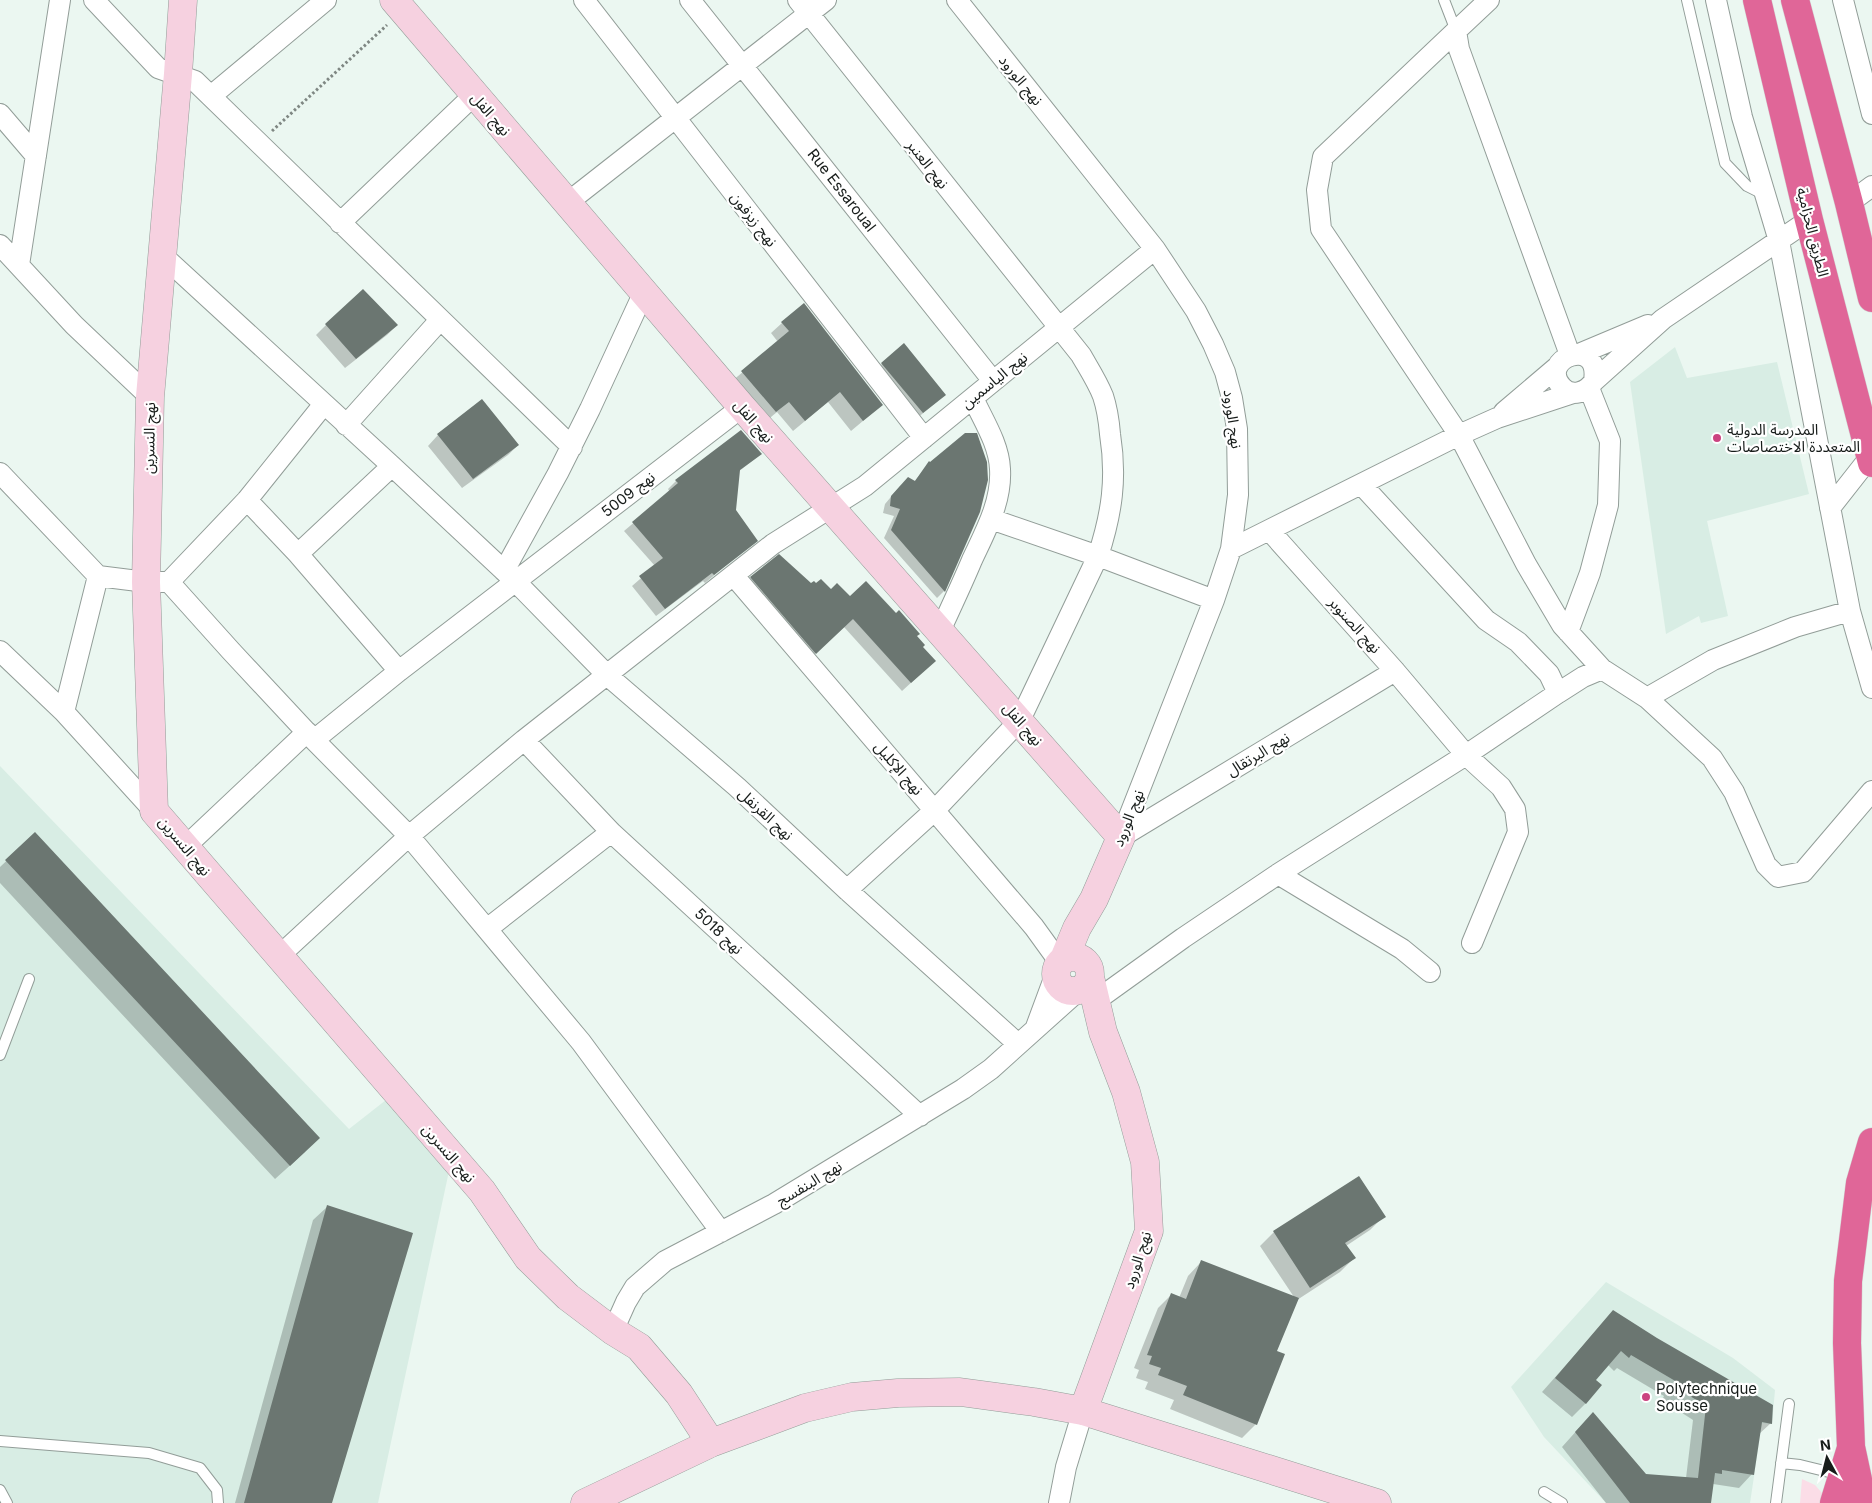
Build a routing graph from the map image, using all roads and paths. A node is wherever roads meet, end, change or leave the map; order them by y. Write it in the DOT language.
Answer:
graph roads {
  1 [pos="60,0"];
  2 [pos="94,0"];
  3 [pos="182,0"];
  4 [pos="326,0"];
  5 [pos="584,0"];
  6 [pos="690,0"];
  7 [pos="826,0"];
  8 [pos="958,0"];
  9 [pos="1444,0"];
  10 [pos="1489,0"];
  11 [pos="1687,0"];
  12 [pos="1716,0"];
  13 [pos="1757,0"];
  14 [pos="1795,0"];
  15 [pos="1843,0"];
  16 [pos="399,5"];
  17 [pos="804,7"];
  18 [pos="1456,30"];
  19 [pos="742,66"];
  20 [pos="178,74"];
  21 [pos="474,95"];
  22 [pos="211,96"];
  23 [pos="0,114"];
  24 [pos="1872,114"];
  25 [pos="676,118"];
  26 [pos="258,143"];
  27 [pos="36,156"];
  28 [pos="1872,186"];
  29 [pos="1765,195"];
  30 [pos="567,203"];
  31 [pos="1849,203"];
  32 [pos="1809,220"];
  33 [pos="340,223"];
  34 [pos="1778,241"];
  35 [pos="0,245"];
  36 [pos="1155,248"];
  37 [pos="162,255"];
  38 [pos="19,265"];
  39 [pos="643,294"];
  40 [pos="1872,298"];
  41 [pos="1663,319"];
  42 [pos="440,320"];
  43 [pos="1058,328"];
  44 [pos="1569,359"];
  45 [pos="993,381"];
  46 [pos="1586,387"];
  47 [pos="150,397"];
  48 [pos="973,398"];
  49 [pos="324,404"];
  50 [pos="742,407"];
  51 [pos="1497,418"];
  52 [pos="346,425"];
  53 [pos="1459,435"];
  54 [pos="924,438"];
  55 [pos="572,447"];
  56 [pos="1871,460"];
  57 [pos="392,466"];
  58 [pos="0,473"];
  59 [pos="1361,484"];
  60 [pos="247,500"];
  61 [pos="830,508"];
  62 [pos="1830,508"];
  63 [pos="992,518"];
  64 [pos="1269,530"];
  65 [pos="1231,549"];
  66 [pos="298,554"];
  67 [pos="1098,556"];
  68 [pos="98,576"];
  69 [pos="510,576"];
  70 [pos="734,576"];
  71 [pos="157,582"];
  72 [pos="1214,600"];
  73 [pos="1850,611"];
  74 [pos="940,631"];
  75 [pos="1568,632"];
  76 [pos="0,651"];
  77 [pos="1602,670"];
  78 [pos="398,671"];
  79 [pos="1395,671"];
  80 [pos="608,676"];
  81 [pos="1872,688"];
  82 [pos="1558,693"];
  83 [pos="1648,698"];
  84 [pos="64,712"];
  85 [pos="1020,720"];
  86 [pos="311,736"];
  87 [pos="524,740"];
  88 [pos="1466,755"];
  89 [pos="1872,791"];
  90 [pos="935,810"];
  91 [pos="154,811"];
  92 [pos="611,832"];
  93 [pos="409,836"];
  94 [pos="1121,837"];
  95 [pos="185,847"];
  96 [pos="1278,874"];
  97 [pos="847,890"];
  98 [pos="487,929"];
  99 [pos="1472,943"];
  100 [pos="278,957"];
  101 [pos="1430,972"];
  102 [pos="29,978"];
  103 [pos="1074,980"];
  104 [pos="1035,1029"];
  105 [pos="1018,1044"];
  106 [pos="0,1055"];
  107 [pos="920,1116"];
  108 [pos="1872,1142"];
  109 [pos="1872,1190"];
  110 [pos="1855,1226"];
  111 [pos="721,1232"];
  112 [pos="613,1331"];
  113 [pos="1789,1404"];
  114 [pos="1083,1411"];
  115 [pos="0,1441"];
  116 [pos="711,1442"];
  117 [pos="1851,1446"];
  118 [pos="1781,1463"];
  119 [pos="1842,1476"];
  120 [pos="0,1490"];
  121 [pos="1544,1492"];
  122 [pos="7,1503"];
  123 [pos="218,1503"];
  124 [pos="585,1503"];
  125 [pos="1059,1503"];
  126 [pos="1377,1503"];
  127 [pos="1562,1503"];
  128 [pos="1776,1503"];
  129 [pos="1834,1503"];
  130 [pos="1863,1503"];
  1 -- 27 [label="street"];
  2 -- 20 [label="street"];
  3 -- 20 [label="street, نهج النسرين"];
  4 -- 22 [label="street"];
  5 -- 25 [label="street, نهج زيزفون"];
  6 -- 19 [label="street, Rue Essaroual"];
  7 -- 17 [label="street"];
  8 -- 36 [label="street, نهج الورود"];
  9 -- 18 [label="lane"];
  10 -- 18 [label="street"];
  11 -- 29 [label="lane"];
  12 -- 29 [label="street"];
  13 -- 32 [label="highway, الطريق الحزامية"];
  14 -- 31 [label="highway"];
  15 -- 24 [label="street"];
  16 -- 21 [label="street, نهج الفل"];
  16 -- 26 [label="path"];
  17 -- 19 [label="street"];
  17 -- 43 [label="street, نهج العنبر"];
  18 -- 44 [label="street"];
  18 -- 53 [label="street"];
  19 -- 25 [label="street"];
  19 -- 45 [label="street, Rue Essaroual"];
  20 -- 22 [label="street"];
  20 -- 37 [label="street, نهج النسرين"];
  21 -- 30 [label="street, نهج الفل"];
  21 -- 33 [label="street"];
  22 -- 26 [label="street"];
  23 -- 27 [label="street"];
  25 -- 30 [label="street"];
  25 -- 54 [label="street, نهج زيزفون"];
  26 -- 33 [label="street"];
  27 -- 38 [label="street"];
  28 -- 31 [label="street"];
  29 -- 34 [label="street"];
  30 -- 39 [label="street, نهج الفل"];
  31 -- 40 [label="highway"];
  32 -- 34 [label="street"];
  32 -- 56 [label="highway, الطريق الحزامية"];
  33 -- 42 [label="street"];
  34 -- 41 [label="street"];
  34 -- 62 [label="street"];
  35 -- 38 [label="street"];
  36 -- 43 [label="street, نهج الياسمين"];
  36 -- 65 [label="street, نهج الورود"];
  37 -- 47 [label="street, نهج النسرين"];
  37 -- 49 [label="street, نهج القرنفل"];
  38 -- 47 [label="street"];
  39 -- 50 [label="street, نهج الفل"];
  39 -- 55 [label="street"];
  41 -- 44 [label="street"];
  41 -- 46 [label="street"];
  42 -- 52 [label="street"];
  42 -- 55 [label="street"];
  43 -- 45 [label="street, نهج الياسمين"];
  43 -- 67 [label="street, نهج العنبر"];
  44 -- 46 [label="street"];
  44 -- 46 [label="street"];
  44 -- 51 [label="street"];
  45 -- 48 [label="street, نهج الياسمين"];
  46 -- 51 [label="street"];
  46 -- 75 [label="street"];
  47 -- 71 [label="street, نهج النسرين"];
  48 -- 54 [label="street, نهج الياسمين"];
  48 -- 63 [label="street"];
  49 -- 52 [label="street, نهج القرنفل"];
  49 -- 60 [label="street"];
  50 -- 61 [label="street, نهج الفل"];
  50 -- 69 [label="street, نهج 5009"];
  51 -- 53 [label="street"];
  52 -- 57 [label="street, نهج القرنفل"];
  53 -- 59 [label="street"];
  53 -- 75 [label="street"];
  54 -- 61 [label="street, نهج الياسمين"];
  55 -- 69 [label="street"];
  56 -- 62 [label="street"];
  57 -- 66 [label="street"];
  57 -- 69 [label="street, نهج القرنفل"];
  58 -- 68 [label="street"];
  59 -- 64 [label="street"];
  59 -- 82 [label="street"];
  60 -- 66 [label="street"];
  60 -- 71 [label="street"];
  61 -- 70 [label="street, نهج الياسمين"];
  61 -- 74 [label="street, نهج الفل"];
  62 -- 73 [label="street"];
  63 -- 67 [label="street"];
  63 -- 74 [label="street"];
  64 -- 65 [label="street"];
  64 -- 79 [label="street, نهج الصنوبر"];
  65 -- 72 [label="street, نهج الورود"];
  66 -- 78 [label="street"];
  67 -- 72 [label="street"];
  67 -- 85 [label="street, نهج العنبر"];
  68 -- 71 [label="street"];
  68 -- 84 [label="street"];
  69 -- 78 [label="street, نهج 5009"];
  69 -- 80 [label="street, نهج القرنفل"];
  70 -- 80 [label="street, نهج الياسمين"];
  70 -- 90 [label="street, نهج الإكليل"];
  71 -- 86 [label="street"];
  71 -- 91 [label="street, نهج النسرين"];
  72 -- 94 [label="street, نهج الورود"];
  73 -- 81 [label="street"];
  73 -- 83 [label="street"];
  74 -- 85 [label="street, نهج الفل"];
  75 -- 77 [label="street"];
  76 -- 84 [label="street"];
  77 -- 82 [label="street, نهج البنفسج"];
  77 -- 83 [label="street"];
  78 -- 86 [label="street, نهج 5009"];
  79 -- 88 [label="street, نهج الصنوبر"];
  79 -- 94 [label="street, نهج البرتقال"];
  80 -- 87 [label="street, نهج الياسمين"];
  80 -- 97 [label="street, نهج القرنفل"];
  82 -- 88 [label="street, نهج البنفسج"];
  83 -- 89 [label="street"];
  84 -- 91 [label="street"];
  85 -- 90 [label="street, نهج العنبر"];
  85 -- 94 [label="street, نهج الفل"];
  86 -- 93 [label="street"];
  86 -- 95 [label="street, نهج 5009"];
  87 -- 92 [label="street, نهج 5018"];
  87 -- 93 [label="street, نهج الياسمين"];
  88 -- 96 [label="street, نهج البنفسج"];
  88 -- 99 [label="street, نهج الصنوبر"];
  90 -- 97 [label="street, نهج العنبر"];
  90 -- 103 [label="street, نهج الإكليل"];
  91 -- 95 [label="street, نهج النسرين"];
  92 -- 98 [label="street"];
  92 -- 107 [label="street, نهج 5018"];
  93 -- 98 [label="street"];
  93 -- 100 [label="street, نهج الياسمين"];
  94 -- 103 [label="street, نهج الورود"];
  95 -- 100 [label="street, نهج النسرين"];
  96 -- 101 [label="street"];
  96 -- 103 [label="street, نهج البنفسج"];
  97 -- 105 [label="street, نهج القرنفل"];
  98 -- 111 [label="street"];
  100 -- 112 [label="street, نهج النسرين"];
  102 -- 106 [label="lane"];
  103 -- 104 [label="street"];
  103 -- 104 [label="street, نهج البنفسج"];
  103 -- 114 [label="street, نهج الورود"];
  104 -- 105 [label="street, نهج البنفسج"];
  105 -- 107 [label="street, نهج البنفسج"];
  107 -- 111 [label="street, نهج البنفسج"];
  108 -- 110 [label="highway"];
  109 -- 110 [label="highway"];
  110 -- 117 [label="highway"];
  111 -- 112 [label="street, نهج البنفسج"];
  112 -- 116 [label="street, نهج النسرين"];
  113 -- 118 [label="lane"];
  114 -- 116 [label="street"];
  114 -- 125 [label="street"];
  114 -- 126 [label="street"];
  115 -- 123 [label="lane"];
  116 -- 124 [label="street"];
  117 -- 119 [label="highway"];
  117 -- 130 [label="highway"];
  118 -- 119 [label="lane"];
  118 -- 128 [label="lane"];
  119 -- 129 [label="highway"];
  120 -- 122 [label="lane"];
  121 -- 127 [label="lane"];
}
